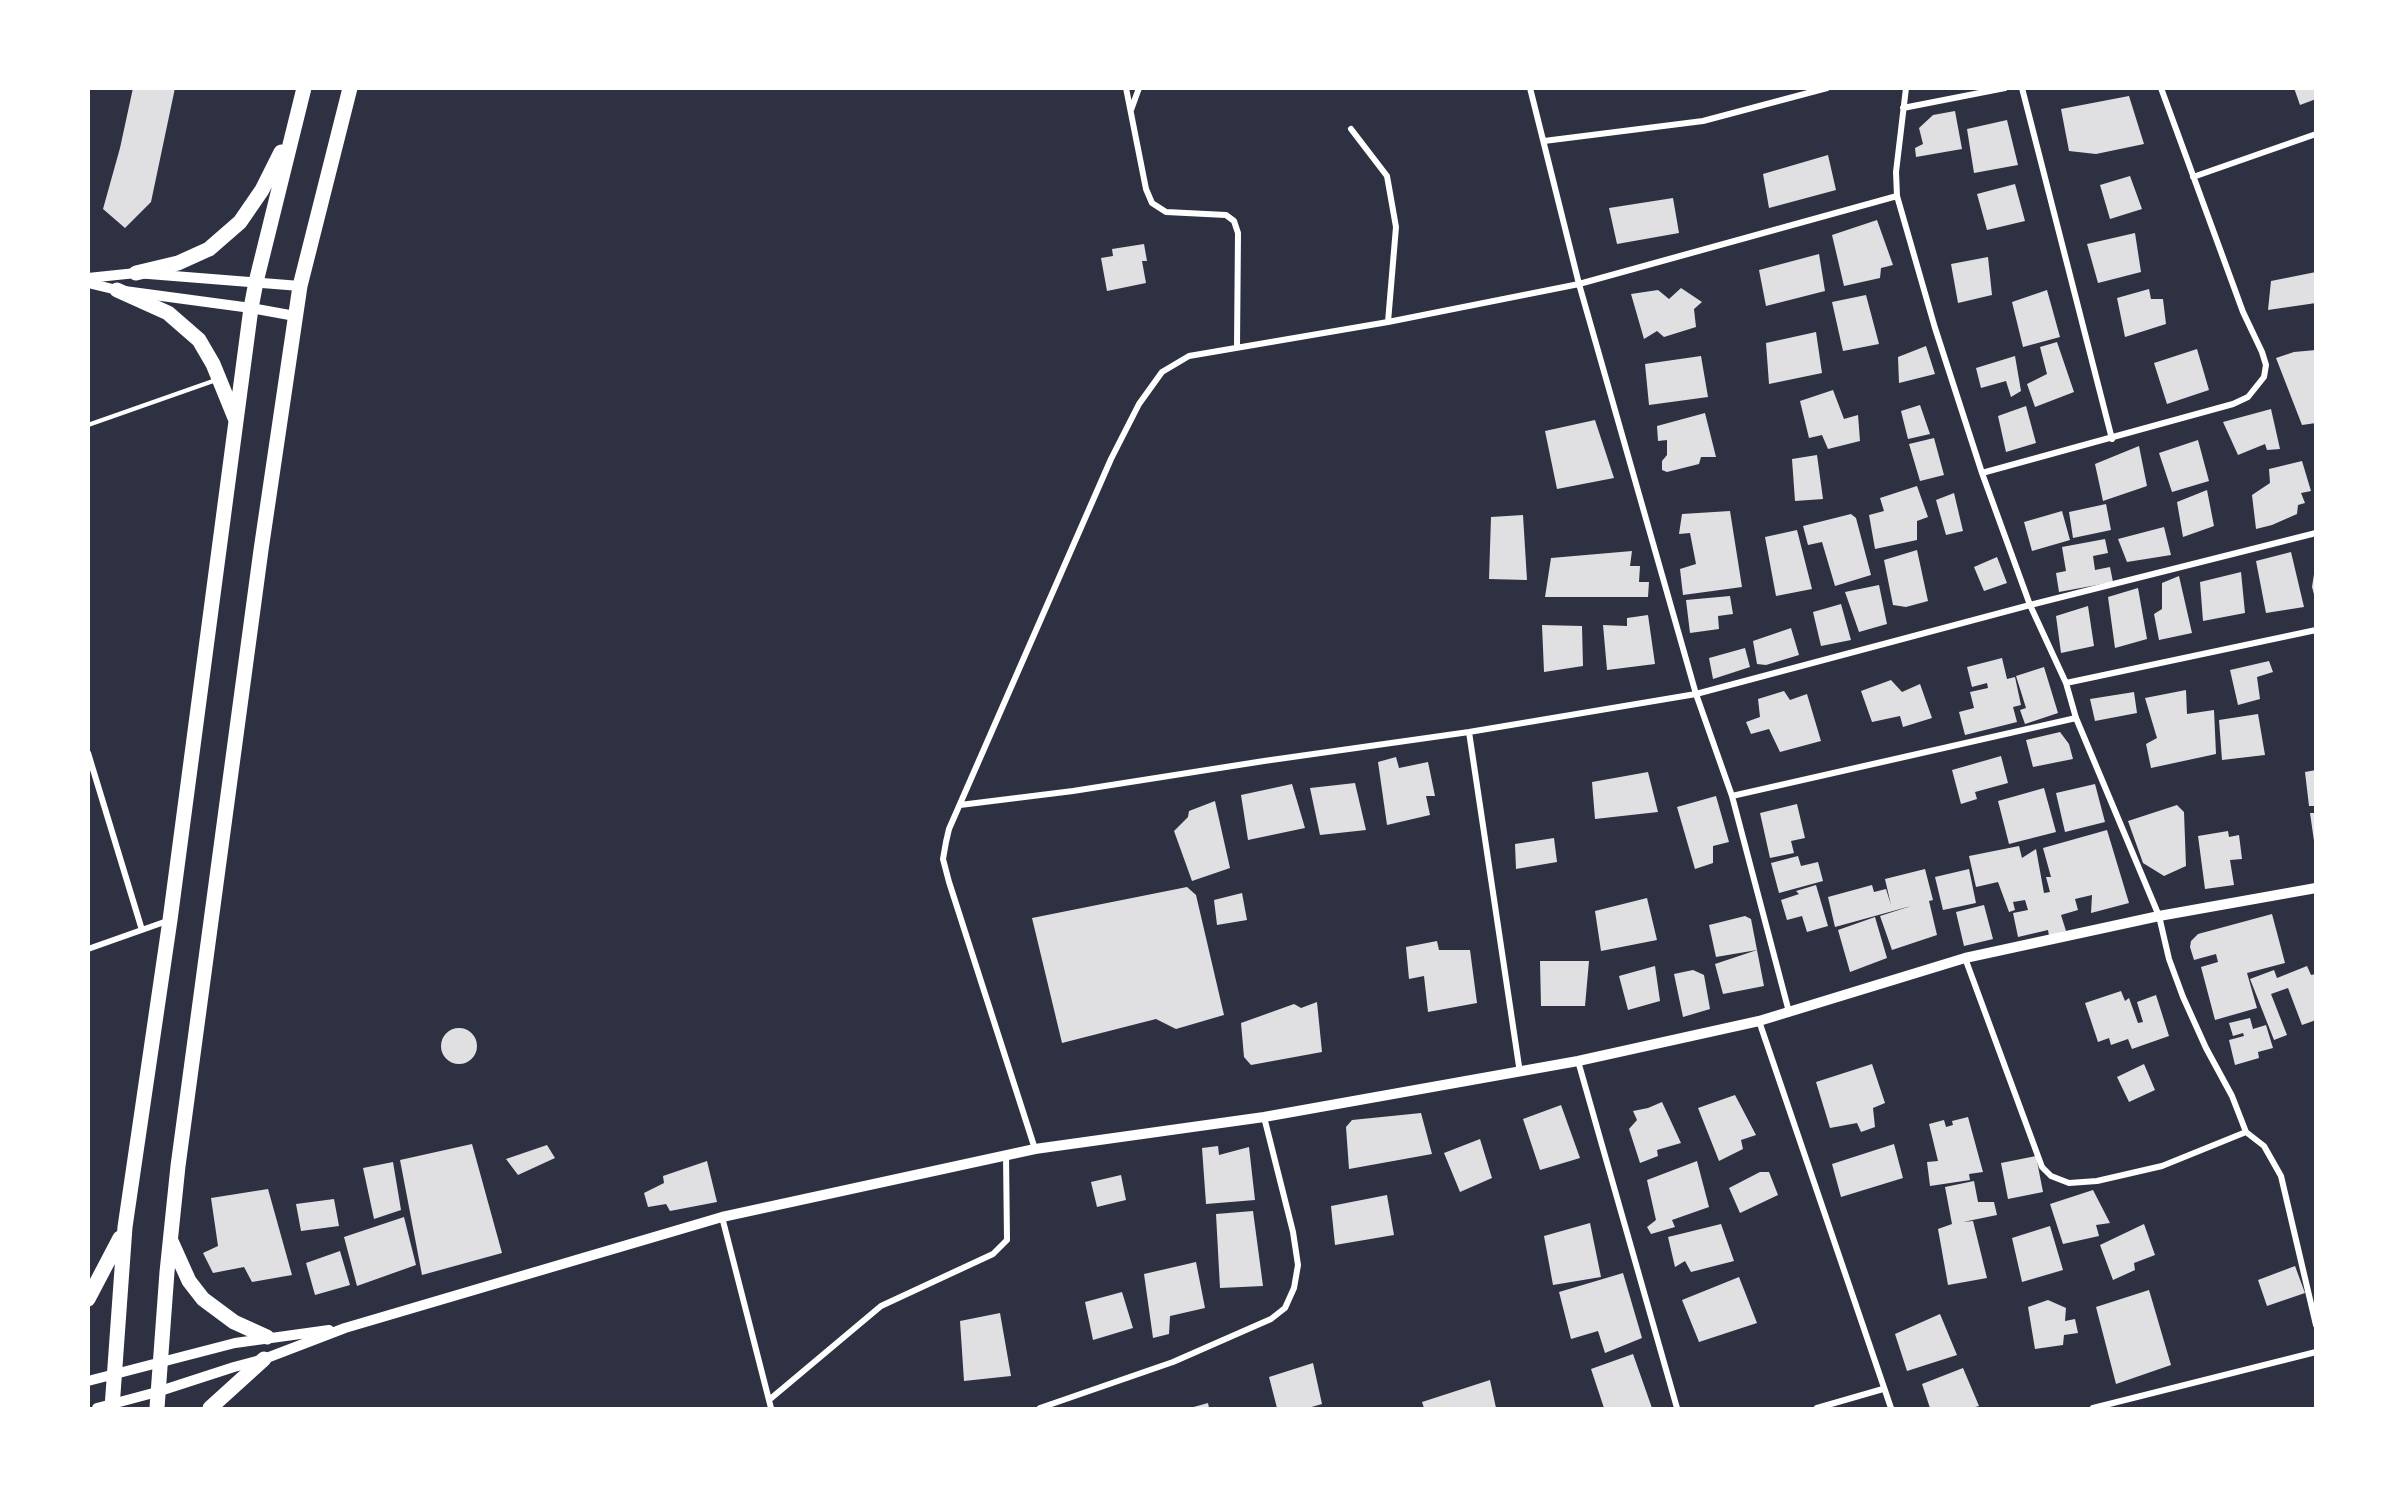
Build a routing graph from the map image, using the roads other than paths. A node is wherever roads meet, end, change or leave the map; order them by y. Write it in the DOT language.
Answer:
graph roads {
  1 [pos="304,88"];
  2 [pos="350,88"];
  3 [pos="1126,88"];
  4 [pos="1139,88"];
  5 [pos="1530,88"];
  6 [pos="1827,88"];
  7 [pos="1906,88"];
  8 [pos="2005,88"];
  9 [pos="2022,88"];
  10 [pos="2161,88"];
  11 [pos="1903,108"];
  12 [pos="1130,111"];
  13 [pos="293,128"];
  14 [pos="1351,129"];
  15 [pos="2316,134"];
  16 [pos="1544,141"];
  17 [pos="2193,177"];
  18 [pos="1898,196"];
  19 [pos="136,273"];
  20 [pos="88,278"];
  21 [pos="256,282"];
  22 [pos="88,283"];
  23 [pos="1579,284"];
  24 [pos="300,286"];
  25 [pos="117,290"];
  26 [pos="251,308"];
  27 [pos="296,316"];
  28 [pos="1388,322"];
  29 [pos="1237,346"];
  30 [pos="219,379"];
  31 [pos="236,419"];
  32 [pos="88,425"];
  33 [pos="2112,439"];
  34 [pos="1982,473"];
  35 [pos="2316,533"];
  36 [pos="2030,605"];
  37 [pos="2316,630"];
  38 [pos="2066,683"];
  39 [pos="1696,693"];
  40 [pos="2076,718"];
  41 [pos="1470,732"];
  42 [pos="88,753"];
  43 [pos="1732,796"];
  44 [pos="960,805"];
  45 [pos="2316,888"];
  46 [pos="2159,916"];
  47 [pos="170,920"];
  48 [pos="142,930"];
  49 [pos="88,949"];
  50 [pos="1965,958"];
  51 [pos="1789,1012"];
  52 [pos="1759,1021"];
  53 [pos="1578,1061"];
  54 [pos="1520,1073"];
  55 [pos="1264,1117"];
  56 [pos="2246,1132"];
  57 [pos="1035,1149"];
  58 [pos="1006,1155"];
  59 [pos="722,1217"];
  60 [pos="125,1227"];
  61 [pos="170,1239"];
  62 [pos="88,1299"];
  63 [pos="2316,1325"];
  64 [pos="345,1328"];
  65 [pos="267,1337"];
  66 [pos="2316,1352"];
  67 [pos="264,1359"];
  68 [pos="159,1362"];
  69 [pos="114,1373"];
  70 [pos="88,1381"];
  71 [pos="1883,1389"];
  72 [pos="158,1392"];
  73 [pos="769,1400"];
  74 [pos="112,1407"];
  75 [pos="97,1408"];
  76 [pos="157,1408"];
  77 [pos="210,1408"];
  78 [pos="771,1408"];
  79 [pos="1040,1408"];
  80 [pos="1677,1408"];
  81 [pos="1817,1408"];
  82 [pos="1891,1408"];
  83 [pos="2093,1408"];
  1 -- 13 [label="main road"];
  2 -- 24 [label="main road"];
  3 -- 12 [label="street"];
  4 -- 12 [label="street"];
  5 -- 16 [label="street"];
  6 -- 16 [label="street"];
  7 -- 11 [label="street"];
  8 -- 11 [label="street"];
  9 -- 33 [label="street"];
  10 -- 17 [label="street"];
  11 -- 18 [label="street"];
  12 -- 29 [label="street"];
  13 -- 19 [label="main road"];
  13 -- 21 [label="main road"];
  14 -- 28 [label="street"];
  15 -- 17 [label="street"];
  16 -- 23 [label="street"];
  17 -- 33 [label="street"];
  18 -- 23 [label="street"];
  18 -- 34 [label="street"];
  19 -- 20 [label="street"];
  19 -- 21 [label="street"];
  21 -- 24 [label="street"];
  21 -- 26 [label="main road"];
  22 -- 25 [label="street"];
  23 -- 28 [label="street"];
  23 -- 39 [label="street"];
  24 -- 27 [label="main road"];
  25 -- 26 [label="street"];
  25 -- 30 [label="main road"];
  26 -- 27 [label="street"];
  26 -- 31 [label="main road"];
  27 -- 61 [label="main road"];
  28 -- 29 [label="street"];
  29 -- 44 [label="street"];
  30 -- 31 [label="main road"];
  30 -- 32 [label="lane"];
  31 -- 47 [label="main road"];
  33 -- 34 [label="street"];
  34 -- 36 [label="street"];
  35 -- 36 [label="street"];
  36 -- 38 [label="street"];
  36 -- 39 [label="street"];
  37 -- 38 [label="street"];
  38 -- 40 [label="street"];
  39 -- 41 [label="street"];
  39 -- 43 [label="street"];
  40 -- 43 [label="street"];
  40 -- 46 [label="street"];
  41 -- 44 [label="street"];
  41 -- 54 [label="street"];
  42 -- 48 [label="street"];
  43 -- 51 [label="street"];
  44 -- 57 [label="street"];
  45 -- 46 [label="street"];
  46 -- 50 [label="street"];
  46 -- 56 [label="street"];
  47 -- 48 [label="street"];
  47 -- 60 [label="main road"];
  48 -- 49 [label="street"];
  50 -- 51 [label="street"];
  50 -- 56 [label="street"];
  51 -- 52 [label="street"];
  52 -- 53 [label="street"];
  52 -- 71 [label="street"];
  53 -- 54 [label="street"];
  53 -- 80 [label="street"];
  54 -- 55 [label="street"];
  55 -- 57 [label="street"];
  55 -- 79 [label="street"];
  56 -- 63 [label="street"];
  57 -- 58 [label="street"];
  58 -- 59 [label="street"];
  58 -- 73 [label="street"];
  59 -- 64 [label="street"];
  59 -- 73 [label="street"];
  60 -- 62 [label="main road"];
  60 -- 69 [label="main road"];
  61 -- 65 [label="main road"];
  61 -- 68 [label="main road"];
  64 -- 65 [label="street"];
  64 -- 67 [label="street"];
  65 -- 68 [label="street"];
  66 -- 83 [label="street"];
  67 -- 72 [label="street"];
  67 -- 77 [label="main road"];
  68 -- 69 [label="street"];
  68 -- 72 [label="main road"];
  69 -- 70 [label="street"];
  69 -- 74 [label="main road"];
  71 -- 81 [label="street"];
  71 -- 82 [label="street"];
  72 -- 74 [label="street"];
  72 -- 76 [label="main road"];
  73 -- 78 [label="street"];
  74 -- 75 [label="street"];
}
